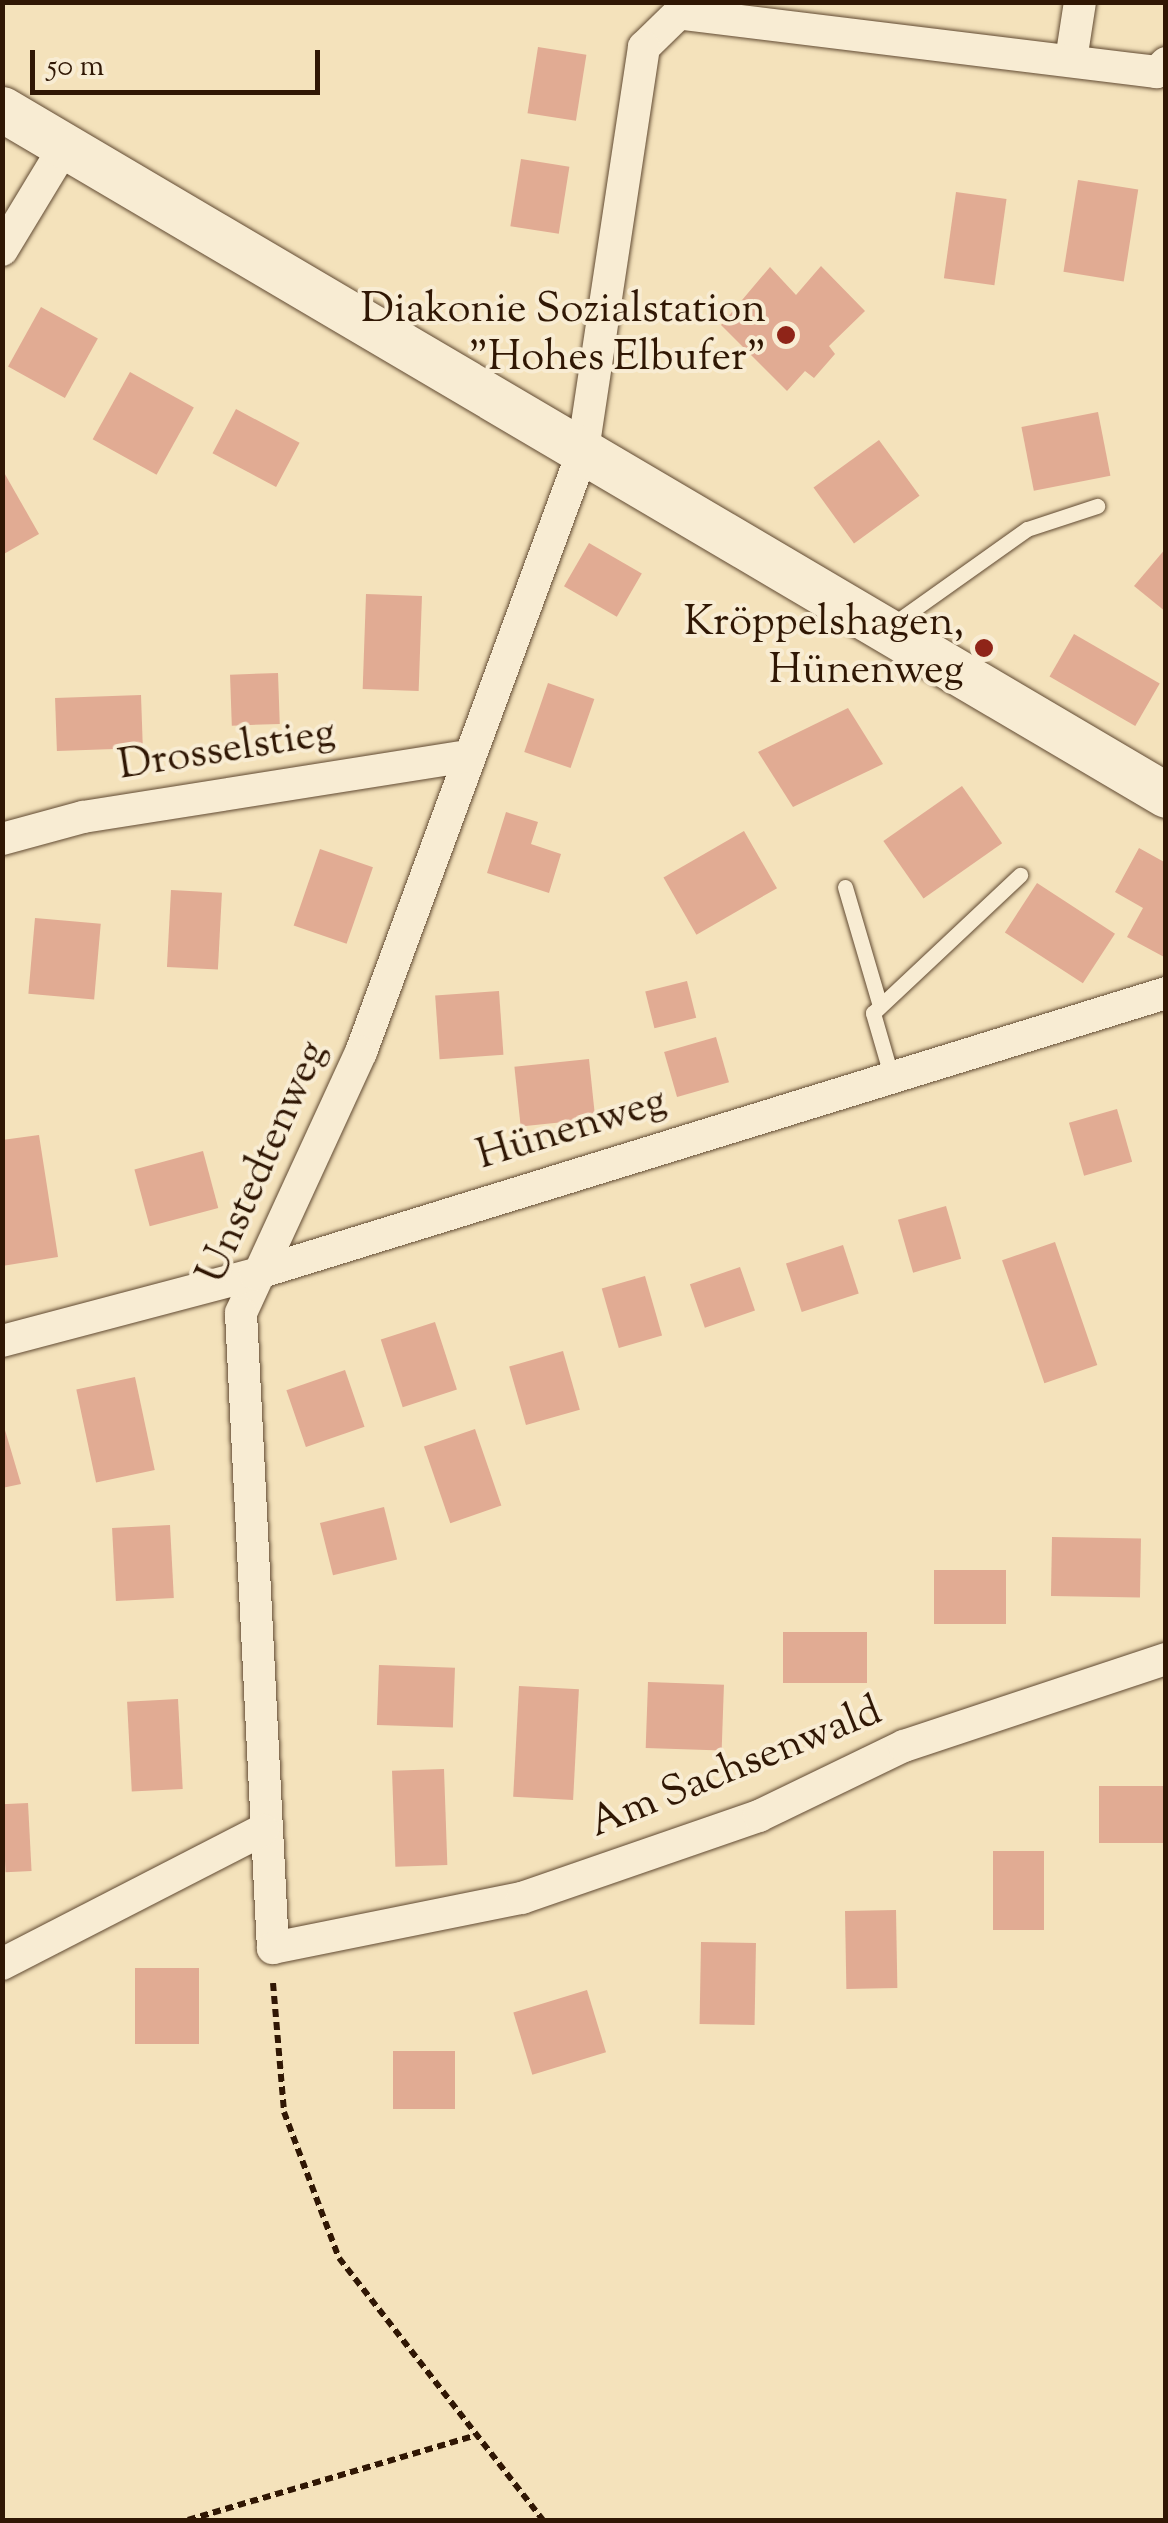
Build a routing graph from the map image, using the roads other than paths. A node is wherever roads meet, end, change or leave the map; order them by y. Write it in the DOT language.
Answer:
graph roads {
  1 [pos="1080,2"];
  2 [pos="1071,60"];
  3 [pos="1166,63"];
  4 [pos="2,109"];
  5 [pos="65,146"];
  6 [pos="2,250"];
  7 [pos="582,451"];
  8 [pos="1097,506"];
  9 [pos="886,630"];
  10 [pos="468,756"];
  11 [pos="1163,788"];
  12 [pos="2,838"];
  13 [pos="1020,874"];
  14 [pos="845,886"];
  15 [pos="1166,993"];
  16 [pos="880,1006"];
  17 [pos="892,1074"];
  18 [pos="255,1274"];
  19 [pos="2,1341"];
  20 [pos="1166,1659"];
  21 [pos="263,1830"];
  22 [pos="274,1948"];
  23 [pos="2,1964"];
  1 -- 2 [label="street"];
  2 -- 3 [label="street"];
  2 -- 7 [label="street, Unstedtenweg"];
  4 -- 5 [label="main road"];
  5 -- 6 [label="street"];
  5 -- 7 [label="main road"];
  7 -- 9 [label="main road"];
  7 -- 10 [label="street, Unstedtenweg"];
  8 -- 9 [label="lane"];
  9 -- 11 [label="main road"];
  10 -- 12 [label="street, Drosselstieg"];
  10 -- 18 [label="street, Unstedtenweg"];
  13 -- 16 [label="lane"];
  14 -- 16 [label="lane"];
  15 -- 17 [label="street, Hünenweg"];
  16 -- 17 [label="lane"];
  17 -- 18 [label="street, Hünenweg"];
  18 -- 19 [label="street, Hünenweg"];
  18 -- 21 [label="street, Unstedtenweg"];
  20 -- 22 [label="street, Am Sachsenwald"];
  21 -- 22 [label="street, Unstedtenweg"];
  21 -- 23 [label="street"];
}
